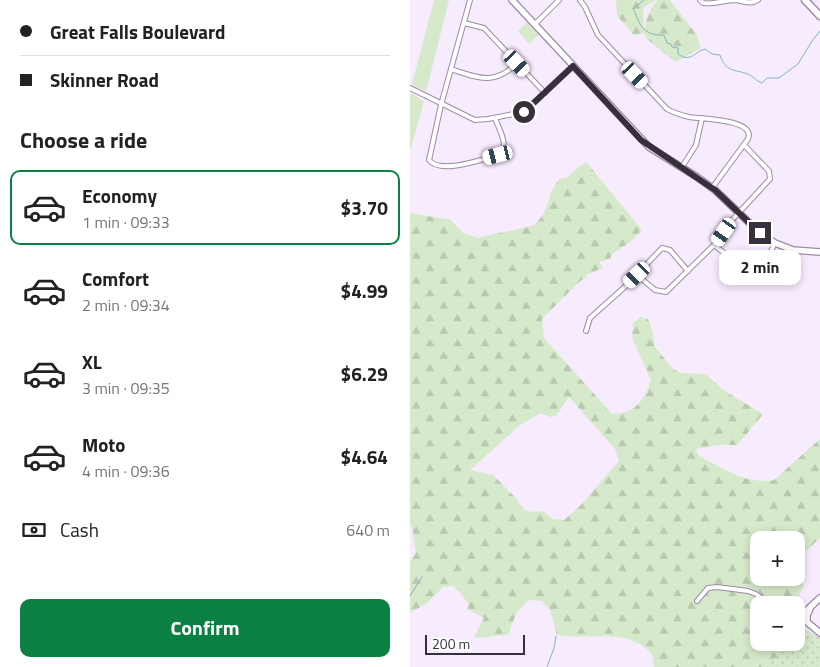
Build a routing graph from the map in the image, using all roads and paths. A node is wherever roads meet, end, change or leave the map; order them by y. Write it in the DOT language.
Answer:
graph roads {
  1 [pos="470,0"];
  2 [pos="512,0"];
  3 [pos="559,0"];
  4 [pos="580,0"];
  5 [pos="700,0"];
  6 [pos="758,0"];
  7 [pos="805,0"];
  8 [pos="820,16"];
  9 [pos="464,23"];
  10 [pos="534,24"];
  11 [pos="517,63"];
  12 [pos="573,66"];
  13 [pos="451,69"];
  14 [pos="410,88"];
  15 [pos="545,93"];
  16 [pos="441,105"];
  17 [pos="496,118"];
  18 [pos="702,118"];
  19 [pos="744,145"];
  20 [pos="682,167"];
  21 [pos="712,188"];
  22 [pos="739,212"];
  23 [pos="775,243"];
  24 [pos="714,245"];
  25 [pos="819,252"];
  26 [pos="688,270"];
  27 [pos="637,275"];
  28 [pos="586,331"];
  29 [pos="758,596"];
  30 [pos="820,598"];
  31 [pos="697,601"];
  32 [pos="805,615"];
  33 [pos="805,621"];
  34 [pos="820,634"];
  1 -- 9 [label="street"];
  2 -- 10 [label="street"];
  3 -- 10 [label="street"];
  4 -- 18 [label="street"];
  5 -- 6 [label="street"];
  7 -- 8 [label="main road"];
  9 -- 11 [label="street"];
  9 -- 13 [label="street"];
  10 -- 12 [label="street"];
  11 -- 13 [label="street"];
  11 -- 15 [label="street"];
  12 -- 15 [label="street"];
  12 -- 20 [label="street"];
  13 -- 16 [label="street"];
  14 -- 16 [label="street"];
  15 -- 17 [label="street"];
  16 -- 17 [label="street"];
  16 -- 17 [label="street"];
  18 -- 19 [label="street"];
  18 -- 20 [label="street"];
  19 -- 21 [label="street"];
  19 -- 22 [label="street"];
  20 -- 21 [label="street"];
  21 -- 22 [label="street"];
  22 -- 23 [label="street"];
  22 -- 24 [label="street"];
  23 -- 24 [label="street"];
  23 -- 25 [label="street"];
  24 -- 26 [label="street"];
  26 -- 27 [label="street"];
  26 -- 27 [label="street"];
  27 -- 28 [label="street"];
  29 -- 31 [label="street"];
  30 -- 32 [label="street"];
  33 -- 34 [label="street"];
}
